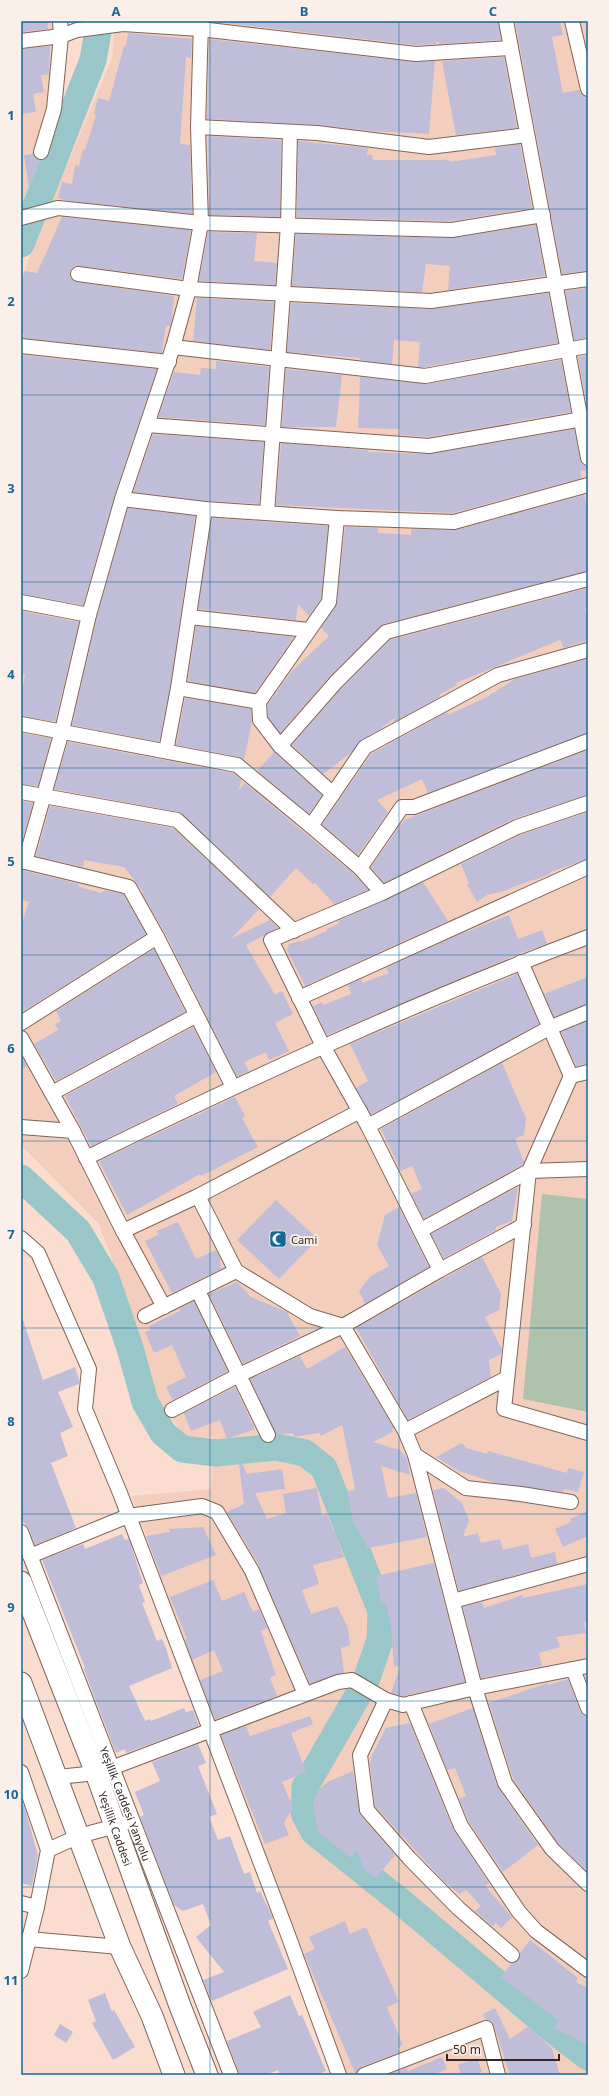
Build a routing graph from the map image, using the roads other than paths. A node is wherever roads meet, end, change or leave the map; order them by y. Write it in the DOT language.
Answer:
graph roads {
  1 [pos="60,21"];
  2 [pos="506,21"];
  3 [pos="572,21"];
  4 [pos="201,25"];
  5 [pos="61,36"];
  6 [pos="21,41"];
  7 [pos="511,48"];
  8 [pos="588,89"];
  9 [pos="198,128"];
  10 [pos="290,132"];
  11 [pos="527,135"];
  12 [pos="41,152"];
  13 [pos="544,216"];
  14 [pos="21,218"];
  15 [pos="201,223"];
  16 [pos="288,225"];
  17 [pos="78,274"];
  18 [pos="588,279"];
  19 [pos="555,284"];
  20 [pos="189,289"];
  21 [pos="283,294"];
  22 [pos="21,346"];
  23 [pos="588,346"];
  24 [pos="173,347"];
  25 [pos="568,350"];
  26 [pos="277,359"];
  27 [pos="169,362"];
  28 [pos="585,419"];
  29 [pos="147,425"];
  30 [pos="274,434"];
  31 [pos="588,458"];
  32 [pos="588,485"];
  33 [pos="122,499"];
  34 [pos="205,509"];
  35 [pos="267,513"];
  36 [pos="337,518"];
  37 [pos="588,579"];
  38 [pos="21,602"];
  39 [pos="89,615"];
  40 [pos="189,617"];
  41 [pos="308,630"];
  42 [pos="588,650"];
  43 [pos="178,688"];
  44 [pos="259,702"];
  45 [pos="21,724"];
  46 [pos="62,731"];
  47 [pos="588,741"];
  48 [pos="280,746"];
  49 [pos="166,751"];
  50 [pos="21,792"];
  51 [pos="333,794"];
  52 [pos="43,795"];
  53 [pos="588,803"];
  54 [pos="312,826"];
  55 [pos="23,862"];
  56 [pos="588,867"];
  57 [pos="360,868"];
  58 [pos="382,893"];
  59 [pos="294,931"];
  60 [pos="157,936"];
  61 [pos="588,937"];
  62 [pos="521,962"];
  63 [pos="299,998"];
  64 [pos="588,1012"];
  65 [pos="195,1016"];
  66 [pos="21,1023"];
  67 [pos="550,1028"];
  68 [pos="21,1038"];
  69 [pos="324,1046"];
  70 [pos="588,1072"];
  71 [pos="570,1076"];
  72 [pos="233,1087"];
  73 [pos="52,1093"];
  74 [pos="360,1111"];
  75 [pos="368,1126"];
  76 [pos="21,1127"];
  77 [pos="73,1131"];
  78 [pos="86,1158"];
  79 [pos="588,1169"];
  80 [pos="529,1171"];
  81 [pos="198,1196"];
  82 [pos="524,1224"];
  83 [pos="420,1230"];
  84 [pos="123,1231"];
  85 [pos="21,1238"];
  86 [pos="440,1270"];
  87 [pos="236,1271"];
  88 [pos="198,1291"];
  89 [pos="164,1307"];
  90 [pos="146,1316"];
  91 [pos="343,1326"];
  92 [pos="238,1376"];
  93 [pos="507,1378"];
  94 [pos="172,1410"];
  95 [pos="405,1431"];
  96 [pos="588,1433"];
  97 [pos="268,1436"];
  98 [pos="414,1455"];
  99 [pos="571,1502"];
  100 [pos="128,1516"];
  101 [pos="21,1532"];
  102 [pos="30,1556"];
  103 [pos="588,1564"];
  104 [pos="21,1582"];
  105 [pos="454,1601"];
  106 [pos="588,1666"];
  107 [pos="573,1669"];
  108 [pos="21,1683"];
  109 [pos="475,1688"];
  110 [pos="305,1694"];
  111 [pos="383,1698"];
  112 [pos="411,1703"];
  113 [pos="588,1708"];
  114 [pos="209,1730"];
  115 [pos="105,1770"];
  116 [pos="21,1772"];
  117 [pos="58,1777"];
  118 [pos="124,1823"];
  119 [pos="79,1836"];
  120 [pos="48,1850"];
  121 [pos="588,1884"];
  122 [pos="21,1903"];
  123 [pos="37,1907"];
  124 [pos="28,1939"];
  125 [pos="120,1947"];
  126 [pos="512,1955"];
  127 [pos="588,1970"];
  128 [pos="21,1971"];
  129 [pos="174,2075"];
  130 [pos="207,2075"];
  131 [pos="231,2075"];
  132 [pos="339,2075"];
  133 [pos="364,2075"];
  134 [pos="498,2075"];
  1 -- 5 [label="street"];
  2 -- 7 [label="street"];
  3 -- 8 [label="street"];
  4 -- 5 [label="street"];
  4 -- 7 [label="street"];
  4 -- 9 [label="street"];
  5 -- 6 [label="street"];
  5 -- 12 [label="street"];
  7 -- 11 [label="street"];
  9 -- 10 [label="street"];
  9 -- 15 [label="street"];
  10 -- 11 [label="street"];
  10 -- 16 [label="street"];
  11 -- 13 [label="street"];
  13 -- 16 [label="street"];
  13 -- 19 [label="street"];
  14 -- 15 [label="street"];
  15 -- 16 [label="street"];
  15 -- 20 [label="street"];
  16 -- 21 [label="street"];
  17 -- 20 [label="street"];
  18 -- 19 [label="street"];
  19 -- 21 [label="street"];
  19 -- 25 [label="street"];
  20 -- 21 [label="street"];
  20 -- 24 [label="street"];
  21 -- 26 [label="street"];
  22 -- 27 [label="street"];
  23 -- 25 [label="street"];
  24 -- 26 [label="street"];
  24 -- 27 [label="street"];
  25 -- 26 [label="street"];
  25 -- 28 [label="street"];
  26 -- 30 [label="street"];
  27 -- 29 [label="street"];
  28 -- 30 [label="street"];
  28 -- 31 [label="street"];
  29 -- 30 [label="street"];
  29 -- 33 [label="street"];
  30 -- 35 [label="street"];
  32 -- 36 [label="street"];
  33 -- 34 [label="street"];
  33 -- 39 [label="street"];
  34 -- 35 [label="street"];
  34 -- 40 [label="street"];
  35 -- 36 [label="street"];
  36 -- 41 [label="street"];
  37 -- 48 [label="street"];
  38 -- 39 [label="street"];
  39 -- 46 [label="street"];
  40 -- 41 [label="street"];
  40 -- 43 [label="street"];
  41 -- 44 [label="street"];
  42 -- 51 [label="street"];
  43 -- 44 [label="street"];
  43 -- 49 [label="street"];
  44 -- 48 [label="street"];
  45 -- 46 [label="street"];
  46 -- 49 [label="street"];
  46 -- 52 [label="street"];
  47 -- 57 [label="street"];
  48 -- 51 [label="street"];
  49 -- 54 [label="street"];
  50 -- 52 [label="street"];
  51 -- 54 [label="street"];
  52 -- 55 [label="street"];
  52 -- 59 [label="street"];
  53 -- 58 [label="street"];
  54 -- 57 [label="street"];
  55 -- 60 [label="street"];
  56 -- 63 [label="street"];
  57 -- 58 [label="street"];
  58 -- 59 [label="street"];
  59 -- 63 [label="street"];
  60 -- 65 [label="street"];
  60 -- 66 [label="street"];
  61 -- 62 [label="street"];
  62 -- 67 [label="street"];
  62 -- 69 [label="street"];
  63 -- 69 [label="street"];
  64 -- 67 [label="street"];
  65 -- 72 [label="street"];
  65 -- 73 [label="street"];
  67 -- 71 [label="street"];
  67 -- 75 [label="street"];
  68 -- 73 [label="street"];
  69 -- 72 [label="street"];
  69 -- 74 [label="street"];
  70 -- 71 [label="street"];
  71 -- 80 [label="street"];
  72 -- 78 [label="street"];
  73 -- 77 [label="street"];
  74 -- 75 [label="street"];
  74 -- 81 [label="street"];
  75 -- 83 [label="street"];
  76 -- 77 [label="street"];
  77 -- 78 [label="street"];
  78 -- 84 [label="street"];
  79 -- 80 [label="street"];
  80 -- 82 [label="street"];
  80 -- 83 [label="street"];
  81 -- 84 [label="street"];
  81 -- 87 [label="street"];
  82 -- 86 [label="street"];
  82 -- 93 [label="street"];
  83 -- 86 [label="street"];
  84 -- 89 [label="street"];
  85 -- 100 [label="street"];
  86 -- 91 [label="street"];
  87 -- 88 [label="street"];
  87 -- 91 [label="street"];
  88 -- 89 [label="street"];
  88 -- 92 [label="street"];
  89 -- 90 [label="street"];
  91 -- 92 [label="street"];
  91 -- 95 [label="street"];
  92 -- 94 [label="street"];
  92 -- 97 [label="street"];
  93 -- 95 [label="street"];
  93 -- 96 [label="street"];
  95 -- 98 [label="street"];
  98 -- 99 [label="street"];
  98 -- 105 [label="street"];
  100 -- 102 [label="street"];
  100 -- 110 [label="street"];
  100 -- 114 [label="street"];
  101 -- 102 [label="street, Yeşillik Caddesi Yanyolu"];
  102 -- 115 [label="street, Yeşillik Caddesi Yanyolu"];
  103 -- 105 [label="street"];
  104 -- 115 [label="highway, Yeşillik Caddesi"];
  105 -- 109 [label="street"];
  106 -- 107 [label="street"];
  107 -- 109 [label="street"];
  107 -- 113 [label="street"];
  108 -- 117 [label="highway"];
  109 -- 112 [label="street"];
  109 -- 121 [label="street"];
  110 -- 111 [label="street"];
  110 -- 114 [label="street"];
  111 -- 112 [label="street"];
  111 -- 126 [label="street"];
  112 -- 127 [label="street"];
  114 -- 115 [label="street"];
  114 -- 132 [label="street"];
  115 -- 117 [label="street"];
  115 -- 118 [label="highway, Yeşillik Caddesi"];
  116 -- 120 [label="street"];
  117 -- 119 [label="highway"];
  118 -- 119 [label="street"];
  118 -- 130 [label="highway, Yeşillik Caddesi"];
  118 -- 131 [label="street, Yeşillik Caddesi Yanyolu"];
  119 -- 120 [label="street"];
  119 -- 125 [label="highway"];
  120 -- 123 [label="street"];
  122 -- 123 [label="street"];
  123 -- 124 [label="street"];
  124 -- 125 [label="street"];
  124 -- 128 [label="street"];
  125 -- 129 [label="highway"];
  133 -- 134 [label="street"];
}
